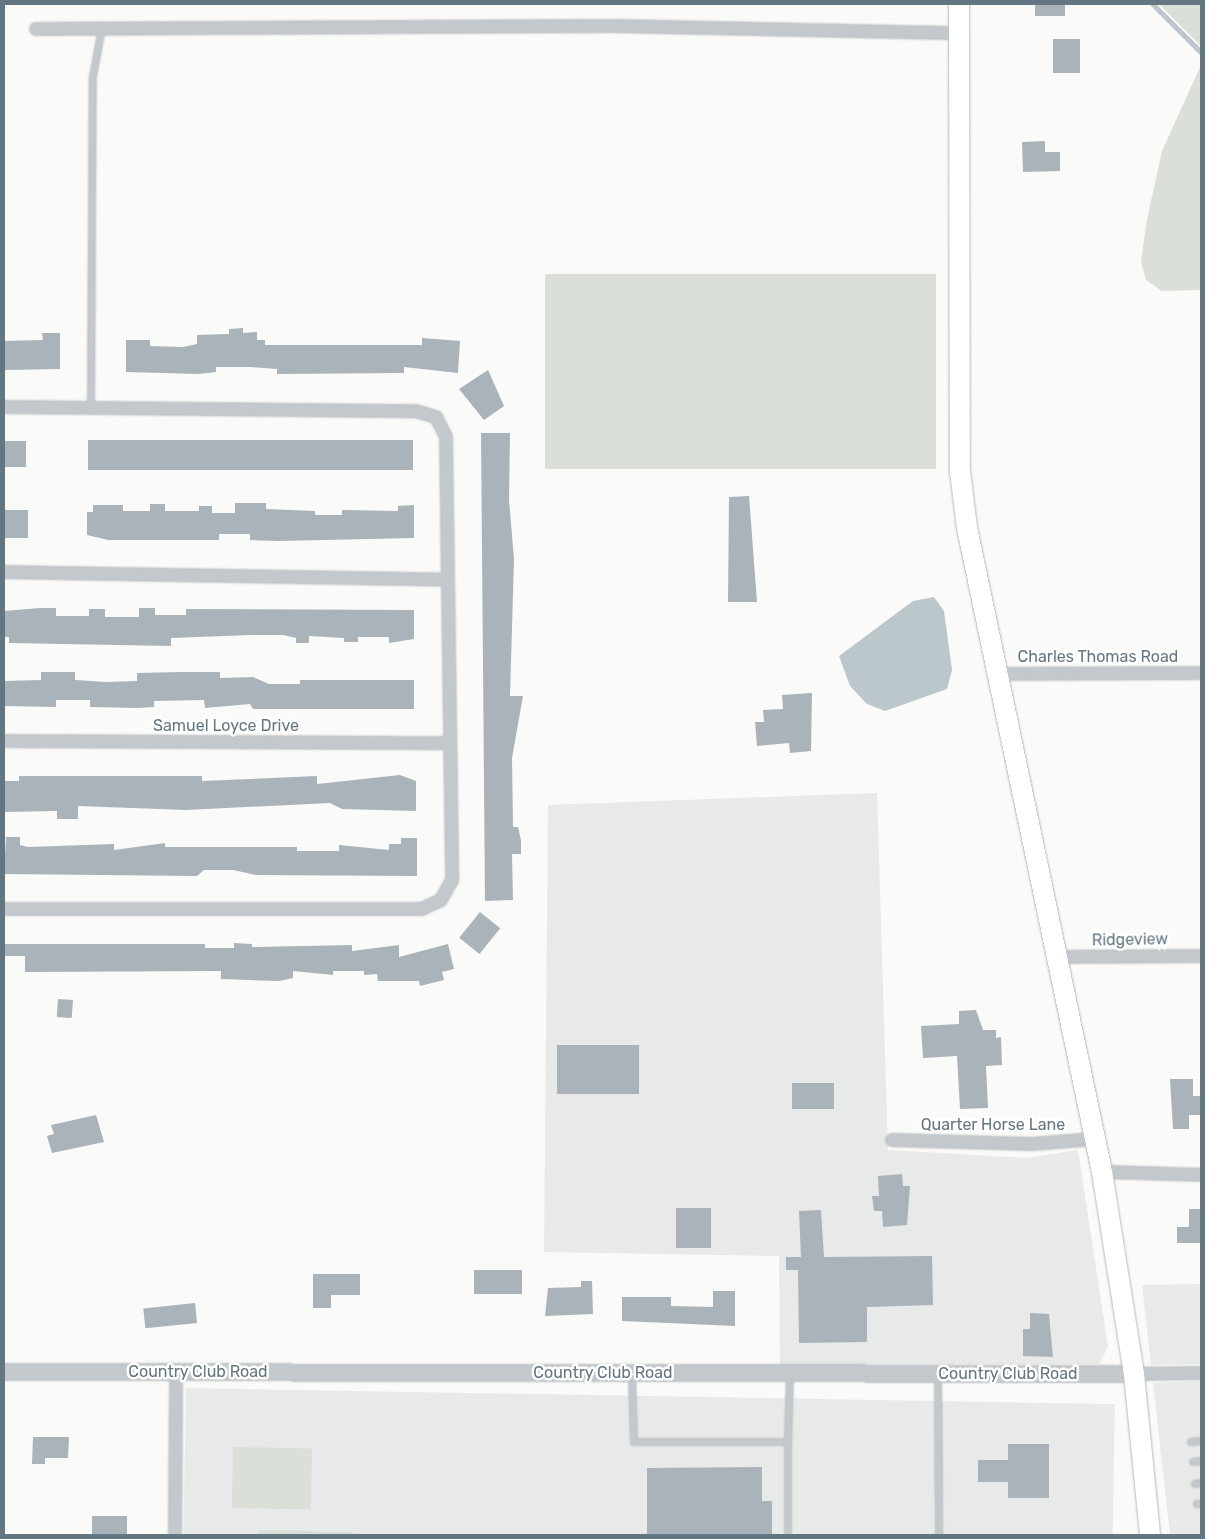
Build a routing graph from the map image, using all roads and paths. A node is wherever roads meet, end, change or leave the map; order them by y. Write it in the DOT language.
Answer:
graph roads {
  1 [pos="958,4"];
  2 [pos="102,28"];
  3 [pos="36,29"];
  4 [pos="959,33"];
  5 [pos="4,408"];
  6 [pos="91,408"];
  7 [pos="4,572"];
  8 [pos="448,580"];
  9 [pos="1201,673"];
  10 [pos="996,674"];
  11 [pos="4,741"];
  12 [pos="448,743"];
  13 [pos="4,909"];
  14 [pos="1201,956"];
  15 [pos="1059,957"];
  16 [pos="1095,1139"];
  17 [pos="892,1140"];
  18 [pos="1102,1172"];
  19 [pos="1201,1175"];
  20 [pos="4,1372"];
  21 [pos="176,1372"];
  22 [pos="1201,1372"];
  23 [pos="632,1373"];
  24 [pos="790,1373"];
  25 [pos="938,1374"];
  26 [pos="1134,1374"];
  27 [pos="1201,1441"];
  28 [pos="788,1442"];
  29 [pos="1191,1442"];
  30 [pos="1201,1461"];
  31 [pos="1193,1462"];
  32 [pos="175,1535"];
  33 [pos="788,1535"];
  34 [pos="939,1535"];
  35 [pos="1150,1535"];
  1 -- 4 [label="main road"];
  2 -- 3 [label="street"];
  2 -- 4 [label="street"];
  2 -- 6 [label="lane"];
  4 -- 10 [label="main road"];
  5 -- 6 [label="street"];
  6 -- 8 [label="street"];
  7 -- 8 [label="street"];
  8 -- 12 [label="street"];
  9 -- 10 [label="street, Charles Thomas Road"];
  10 -- 15 [label="main road"];
  11 -- 12 [label="street, Samuel Loyce Drive"];
  12 -- 13 [label="street"];
  14 -- 15 [label="street, Ridgeview"];
  15 -- 16 [label="main road"];
  16 -- 17 [label="street, Quarter Horse Lane"];
  16 -- 18 [label="main road"];
  18 -- 19 [label="street"];
  18 -- 26 [label="main road"];
  20 -- 21 [label="street, Country Club Road"];
  21 -- 23 [label="street, Country Club Road"];
  21 -- 32 [label="street"];
  22 -- 26 [label="street, Country Club Road"];
  23 -- 24 [label="street, Country Club Road"];
  23 -- 28 [label="lane"];
  24 -- 25 [label="street, Country Club Road"];
  24 -- 28 [label="lane"];
  25 -- 26 [label="street, Country Club Road"];
  25 -- 34 [label="lane"];
  26 -- 35 [label="main road"];
  27 -- 29 [label="lane"];
  28 -- 33 [label="lane"];
  30 -- 31 [label="lane"];
}
